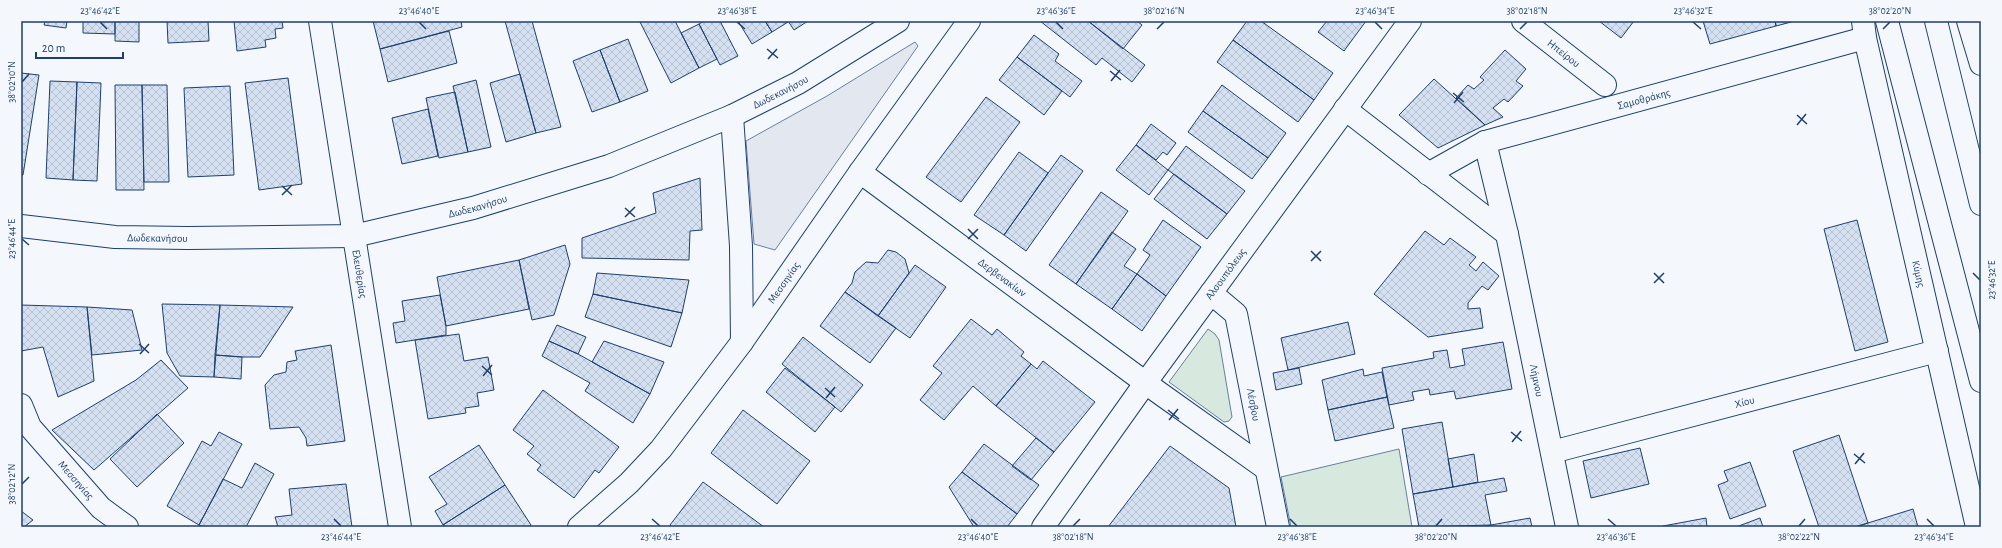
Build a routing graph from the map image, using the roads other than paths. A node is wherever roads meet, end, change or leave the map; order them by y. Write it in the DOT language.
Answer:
graph roads {
  1 [pos="320,21"];
  2 [pos="898,21"];
  3 [pos="969,21"];
  4 [pos="1410,21"];
  5 [pos="1523,21"];
  6 [pos="1887,21"];
  7 [pos="1936,21"];
  8 [pos="1968,21"];
  9 [pos="1864,30"];
  10 [pos="1980,55"];
  11 [pos="1605,84"];
  12 [pos="1345,110"];
  13 [pos="732,116"];
  14 [pos="1485,142"];
  15 [pos="860,172"];
  16 [pos="1428,174"];
  17 [pos="1981,204"];
  18 [pos="21,226"];
  19 [pos="1508,234"];
  20 [pos="354,236"];
  21 [pos="1211,293"];
  22 [pos="742,342"];
  23 [pos="1937,351"];
  24 [pos="1981,381"];
  25 [pos="1146,382"];
  26 [pos="21,405"];
  27 [pos="25,425"];
  28 [pos="1552,452"];
  29 [pos="1265,468"];
  30 [pos="127,527"];
  31 [pos="400,527"];
  32 [pos="579,527"];
  33 [pos="1043,527"];
  34 [pos="1278,527"];
  35 [pos="1567,527"];
  36 [pos="1977,527"];
  1 -- 20 [label="street, Ελευθερίας"];
  2 -- 13 [label="street, Δωδεκανήσου"];
  3 -- 15 [label="street, Μεσσηνίας"];
  4 -- 12 [label="street, Αλσουπόλεως"];
  5 -- 11 [label="street, Ηπείρου"];
  6 -- 24 [label="street"];
  7 -- 17 [label="street"];
  8 -- 10 [label="street"];
  9 -- 14 [label="street, Σαμοθράκης"];
  9 -- 23 [label="street, Κύμης"];
  12 -- 16 [label="street"];
  12 -- 21 [label="street, Αλσουπόλεως"];
  13 -- 20 [label="street, Δωδεκανήσου"];
  13 -- 22 [label="street"];
  14 -- 16 [label="street, Σαμοθράκης"];
  14 -- 19 [label="street, Λήμνου"];
  15 -- 22 [label="street, Μεσσηνίας"];
  15 -- 25 [label="street, Δερβενακίων"];
  16 -- 19 [label="street"];
  18 -- 20 [label="street, Δωδεκανήσου"];
  19 -- 28 [label="street, Λήμνου"];
  20 -- 31 [label="street, Ελευθερίας"];
  21 -- 25 [label="street, Αλσουπόλεως"];
  21 -- 29 [label="street, Λέσβου"];
  22 -- 32 [label="street, Μεσσηνίας"];
  23 -- 28 [label="street, Χίου"];
  23 -- 36 [label="street, Κύμης"];
  25 -- 29 [label="street, Δερβενακίων"];
  25 -- 33 [label="street, Αλσουπόλεως"];
  26 -- 27 [label="street, Μεσσηνίας"];
  27 -- 30 [label="street, Μεσσηνίας"];
  28 -- 35 [label="street, Λήμνου"];
  29 -- 34 [label="street, Λέσβου"];
}
